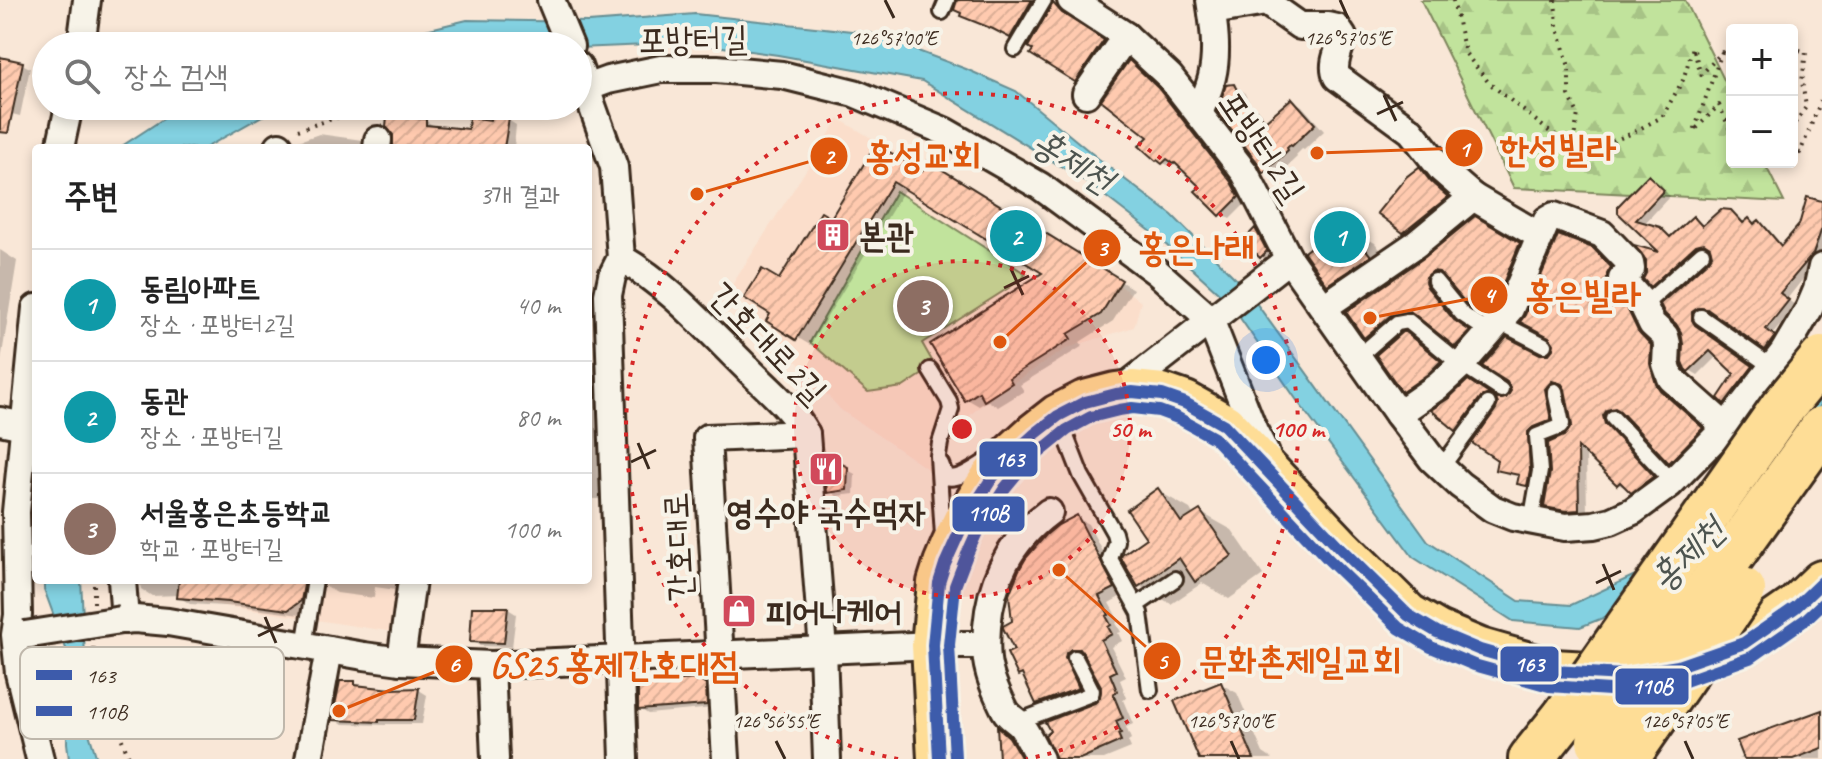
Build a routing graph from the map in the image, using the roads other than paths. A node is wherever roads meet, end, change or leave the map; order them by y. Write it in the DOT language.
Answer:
graph roads {
  1 [pos="112,0"];
  2 [pos="551,0"];
  3 [pos="1044,0"];
  4 [pos="1267,1"];
  5 [pos="87,4"];
  6 [pos="1083,4"];
  7 [pos="1211,6"];
  8 [pos="83,32"];
  9 [pos="564,32"];
  10 [pos="1126,36"];
  11 [pos="1015,49"];
  12 [pos="592,73"];
  13 [pos="1086,94"];
  14 [pos="592,106"];
  15 [pos="1199,114"];
  16 [pos="66,120"];
  17 [pos="61,144"];
  18 [pos="614,167"];
  19 [pos="592,170"];
  20 [pos="1473,197"];
  21 [pos="1540,236"];
  22 [pos="1702,253"];
  23 [pos="621,258"];
  24 [pos="1280,266"];
  25 [pos="1822,267"];
  26 [pos="1435,281"];
  27 [pos="1644,305"];
  28 [pos="1324,307"];
  29 [pos="1212,317"];
  30 [pos="1701,317"];
  31 [pos="32,327"];
  32 [pos="1495,327"];
  33 [pos="1544,345"];
  34 [pos="1358,357"];
  35 [pos="1822,359"];
  36 [pos="1461,365"];
  37 [pos="1772,367"];
  38 [pos="930,370"];
  39 [pos="1501,390"];
  40 [pos="1555,391"];
  41 [pos="1116,394"];
  42 [pos="1488,404"];
  43 [pos="1398,414"];
  44 [pos="1613,418"];
  45 [pos="12,424"];
  46 [pos="1046,425"];
  47 [pos="1726,427"];
  48 [pos="1822,429"];
  49 [pos="806,434"];
  50 [pos="938,456"];
  51 [pos="1441,468"];
  52 [pos="1822,474"];
  53 [pos="1673,482"];
  54 [pos="1290,495"];
  55 [pos="8,510"];
  56 [pos="1049,512"];
  57 [pos="1531,522"];
  58 [pos="945,564"];
  59 [pos="1175,579"];
  60 [pos="1822,582"];
  61 [pos="122,584"];
  62 [pos="315,584"];
  63 [pos="411,584"];
  64 [pos="1137,605"];
  65 [pos="123,620"];
  66 [pos="14,624"];
  67 [pos="933,645"];
  68 [pos="986,645"];
  69 [pos="316,648"];
  70 [pos="823,650"];
  71 [pos="720,654"];
  72 [pos="1075,658"];
  73 [pos="622,659"];
  74 [pos="401,661"];
  75 [pos="491,665"];
  76 [pos="20,677"];
  77 [pos="1150,690"];
  78 [pos="1017,722"];
  79 [pos="35,739"];
  80 [pos="1594,743"];
  81 [pos="40,759"];
  82 [pos="309,759"];
  83 [pos="495,759"];
  84 [pos="624,759"];
  85 [pos="726,759"];
  86 [pos="827,759"];
  87 [pos="939,759"];
  88 [pos="1040,759"];
  89 [pos="1531,759"];
  1 -- 5 [label="street"];
  2 -- 9 [label="street"];
  3 -- 11 [label="lane"];
  4 -- 7 [label="street"];
  4 -- 20 [label="street"];
  5 -- 8 [label="street"];
  6 -- 10 [label="street, 포방터2길"];
  7 -- 15 [label="street"];
  10 -- 13 [label="street"];
  10 -- 15 [label="street, 포방터2길"];
  12 -- 29 [label="street, 포방터길"];
  14 -- 18 [label="street"];
  15 -- 24 [label="street, 포방터2길"];
  16 -- 17 [label="street"];
  18 -- 19 [label="street"];
  18 -- 23 [label="street"];
  20 -- 21 [label="street"];
  20 -- 28 [label="street"];
  21 -- 27 [label="street"];
  21 -- 32 [label="street"];
  22 -- 27 [label="lane"];
  23 -- 49 [label="street, 간호대로2길"];
  23 -- 73 [label="street"];
  24 -- 28 [label="street, 포방터2길"];
  24 -- 29 [label="street"];
  25 -- 37 [label="street, 포방터2길"];
  26 -- 32 [label="lane"];
  27 -- 47 [label="street"];
  28 -- 34 [label="street, 포방터2길"];
  29 -- 41 [label="street"];
  29 -- 54 [label="street, 포방터길"];
  30 -- 37 [label="lane"];
  31 -- 45 [label="street"];
  32 -- 33 [label="lane"];
  32 -- 36 [label="street"];
  34 -- 36 [label="lane"];
  34 -- 43 [label="street, 포방터2길"];
  35 -- 80 [label="highway, bridge"];
  36 -- 39 [label="lane"];
  36 -- 43 [label="street"];
  37 -- 47 [label="street, 포방터2길"];
  38 -- 50 [label="lane"];
  40 -- 57 [label="lane"];
  41 -- 46 [label="main road"];
  41 -- 54 [label="main road"];
  42 -- 51 [label="lane"];
  43 -- 51 [label="street, 포방터2길"];
  44 -- 53 [label="lane"];
  45 -- 55 [label="street"];
  46 -- 50 [label="lane"];
  46 -- 58 [label="main road"];
  46 -- 64 [label="lane"];
  47 -- 53 [label="street, 포방터2길"];
  48 -- 80 [label="highway, bridge"];
  49 -- 70 [label="street, 간호대로2길"];
  49 -- 71 [label="street, 간호대로"];
  50 -- 58 [label="lane"];
  51 -- 57 [label="street, 포방터2길"];
  52 -- 80 [label="highway, bridge"];
  53 -- 57 [label="street, 포방터2길"];
  54 -- 60 [label="main road"];
  55 -- 66 [label="street"];
  56 -- 68 [label="street"];
  58 -- 67 [label="main road"];
  59 -- 64 [label="lane"];
  61 -- 65 [label="street"];
  62 -- 69 [label="lane"];
  63 -- 74 [label="street"];
  64 -- 77 [label="lane"];
  65 -- 66 [label="street, bridge"];
  65 -- 69 [label="street"];
  66 -- 76 [label="street"];
  67 -- 68 [label="street"];
  67 -- 70 [label="street"];
  67 -- 87 [label="main road"];
  68 -- 78 [label="street"];
  69 -- 74 [label="street"];
  69 -- 82 [label="street"];
  70 -- 71 [label="street"];
  70 -- 86 [label="street, 간호대로2길"];
  71 -- 73 [label="street"];
  71 -- 85 [label="street, 간호대로"];
  72 -- 78 [label="lane"];
  73 -- 75 [label="street"];
  73 -- 84 [label="street"];
  74 -- 75 [label="street"];
  75 -- 83 [label="street"];
  78 -- 88 [label="street"];
  79 -- 81 [label="street"];
  80 -- 89 [label="highway"];
}
